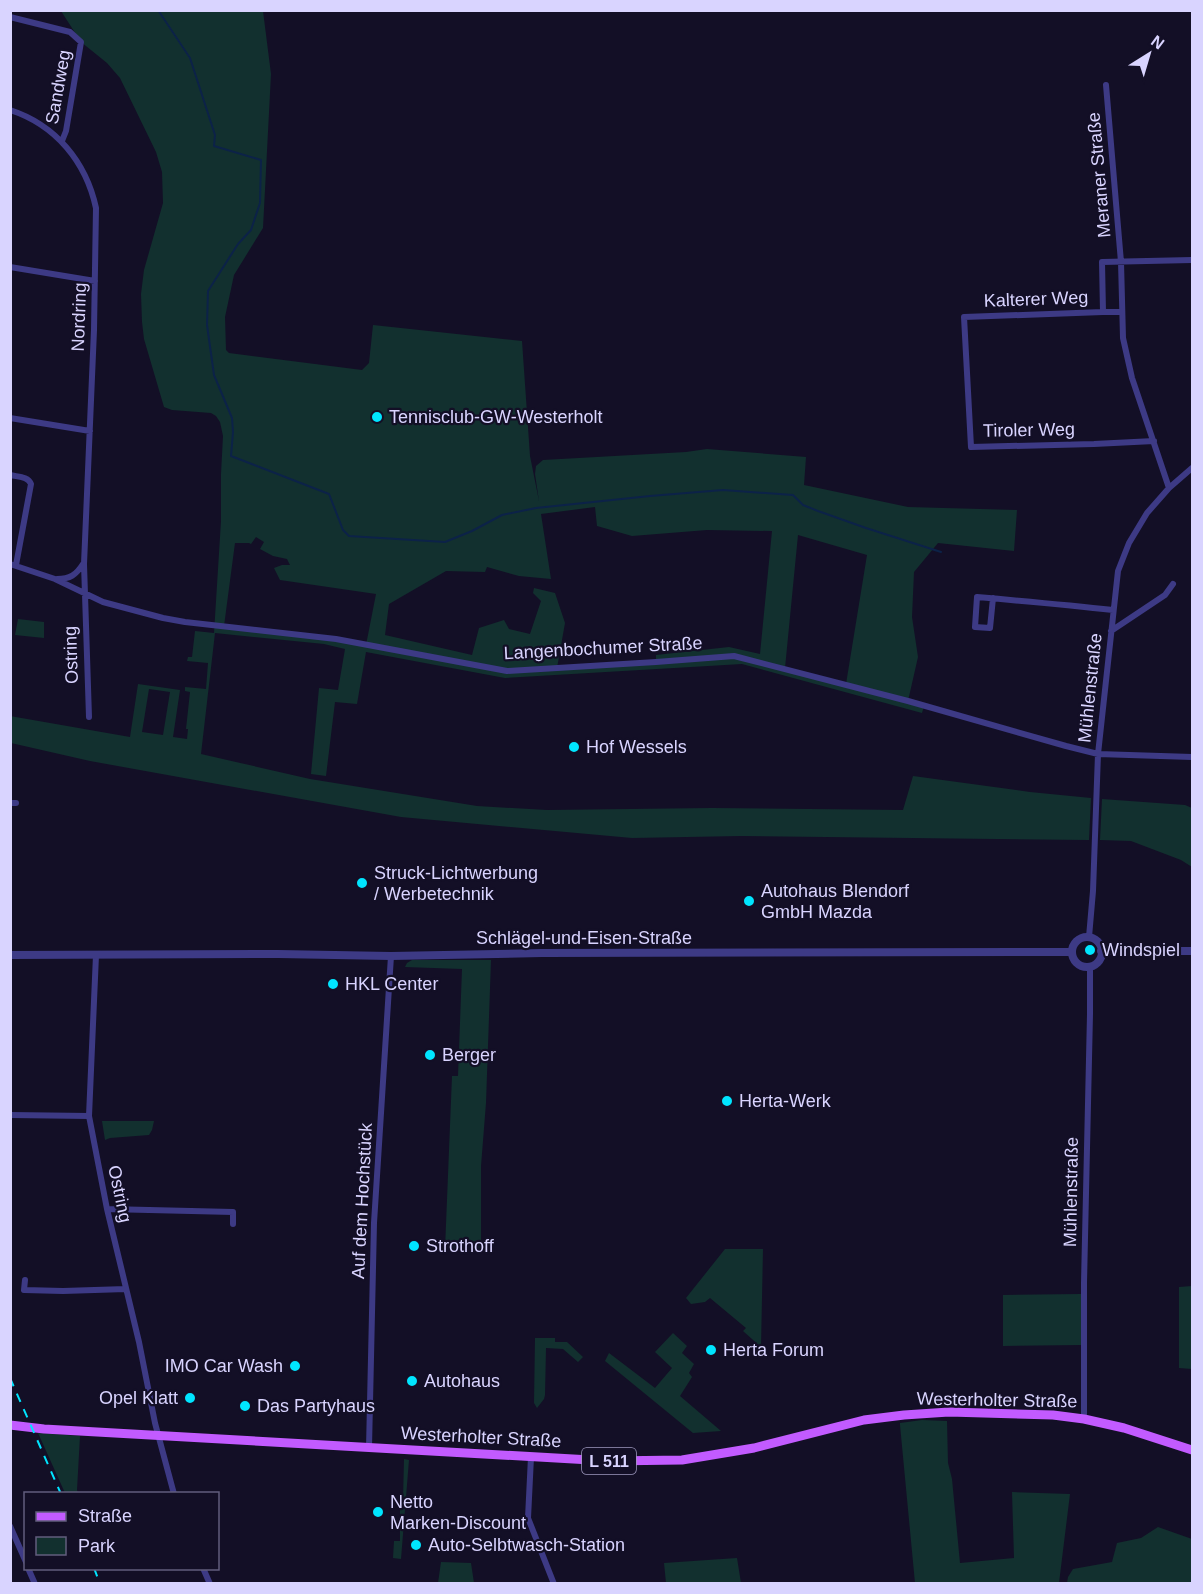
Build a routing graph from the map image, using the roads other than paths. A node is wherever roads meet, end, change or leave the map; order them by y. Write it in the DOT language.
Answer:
graph roads {
  1 [pos="10,17"];
  2 [pos="1106,85"];
  3 [pos="10,110"];
  4 [pos="62,141"];
  5 [pos="1192,260"];
  6 [pos="1121,262"];
  7 [pos="10,267"];
  8 [pos="95,281"];
  9 [pos="1103,312"];
  10 [pos="1122,312"];
  11 [pos="965,345"];
  12 [pos="10,418"];
  13 [pos="90,431"];
  14 [pos="1154,441"];
  15 [pos="1192,468"];
  16 [pos="10,476"];
  17 [pos="1169,488"];
  18 [pos="13,564"];
  19 [pos="84,564"];
  20 [pos="55,579"];
  21 [pos="1173,584"];
  22 [pos="84,592"];
  23 [pos="993,598"];
  24 [pos="1113,610"];
  25 [pos="1111,632"];
  26 [pos="89,717"];
  27 [pos="1098,753"];
  28 [pos="1192,757"];
  29 [pos="1089,937"];
  30 [pos="1101,951"];
  31 [pos="1192,951"];
  32 [pos="1072,952"];
  33 [pos="10,955"];
  34 [pos="96,955"];
  35 [pos="391,956"];
  36 [pos="1090,966"];
  37 [pos="10,1115"];
  38 [pos="89,1116"];
  39 [pos="107,1209"];
  40 [pos="233,1224"];
  41 [pos="25,1280"];
  42 [pos="126,1289"];
  43 [pos="1084,1419"];
  44 [pos="10,1425"];
  45 [pos="158,1435"];
  46 [pos="369,1448"];
  47 [pos="1192,1450"];
  48 [pos="531,1457"];
  49 [pos="173,1492"];
  50 [pos="10,1526"];
  51 [pos="24,1558"];
  52 [pos="28,1570"];
  53 [pos="203,1570"];
  54 [pos="34,1584"];
  55 [pos="210,1584"];
  56 [pos="554,1584"];
  1 -- 4 [label="street, Sandweg"];
  2 -- 6 [label="street, Meraner Straße"];
  3 -- 4 [label="street, Nordring"];
  4 -- 8 [label="street, Nordring"];
  5 -- 6 [label="street"];
  6 -- 9 [label="street, Meraner Straße"];
  6 -- 10 [label="street, Meraner Straße"];
  7 -- 8 [label="street"];
  8 -- 13 [label="street, Nordring"];
  9 -- 10 [label="street"];
  9 -- 11 [label="street, Kalterer Weg"];
  10 -- 14 [label="street, Meraner Straße"];
  11 -- 14 [label="street, Tiroler Weg"];
  12 -- 13 [label="street"];
  13 -- 19 [label="street, Nordring"];
  14 -- 17 [label="street, Meraner Straße"];
  15 -- 17 [label="street, Mühlenstraße"];
  16 -- 18 [label="street, Langenbochumer Straße"];
  17 -- 24 [label="street, Mühlenstraße"];
  18 -- 20 [label="street, Langenbochumer Straße"];
  19 -- 20 [label="street"];
  19 -- 22 [label="street, Nordring"];
  20 -- 22 [label="street, Langenbochumer Straße"];
  21 -- 25 [label="street"];
  22 -- 26 [label="street, Ostring"];
  22 -- 27 [label="street, Langenbochumer Straße"];
  23 -- 23 [label="street"];
  23 -- 24 [label="street"];
  24 -- 25 [label="street, Mühlenstraße"];
  25 -- 27 [label="street, Mühlenstraße"];
  27 -- 28 [label="street, Langenbochumer Straße"];
  27 -- 29 [label="street, Mühlenstraße"];
  29 -- 30 [label="street"];
  29 -- 32 [label="street"];
  30 -- 31 [label="street"];
  30 -- 36 [label="street"];
  32 -- 35 [label="street, Schlägel-und-Eisen-Straße"];
  32 -- 36 [label="street"];
  33 -- 34 [label="street, Schlägel-und-Eisen-Straße"];
  34 -- 35 [label="street, Schlägel-und-Eisen-Straße"];
  34 -- 38 [label="street, Ostring"];
  35 -- 46 [label="street, Auf dem Hochstück"];
  36 -- 43 [label="street, Mühlenstraße"];
  37 -- 38 [label="street"];
  38 -- 39 [label="street, Ostring"];
  39 -- 40 [label="street"];
  39 -- 42 [label="street, Ostring"];
  41 -- 42 [label="street"];
  42 -- 45 [label="street, Ostring"];
  43 -- 47 [label="main road, Westerholter Straße / L 511"];
  43 -- 48 [label="main road, Westerholter Straße / L 511"];
  44 -- 45 [label="main road, Westerholter Straße / L 511"];
  45 -- 46 [label="main road, Westerholter Straße / L 511"];
  45 -- 49 [label="street, Ostring"];
  46 -- 48 [label="main road, Westerholter Straße / L 511"];
  48 -- 56 [label="street"];
  50 -- 51 [label="street"];
  52 -- 54 [label="street"];
  53 -- 55 [label="street"];
}
